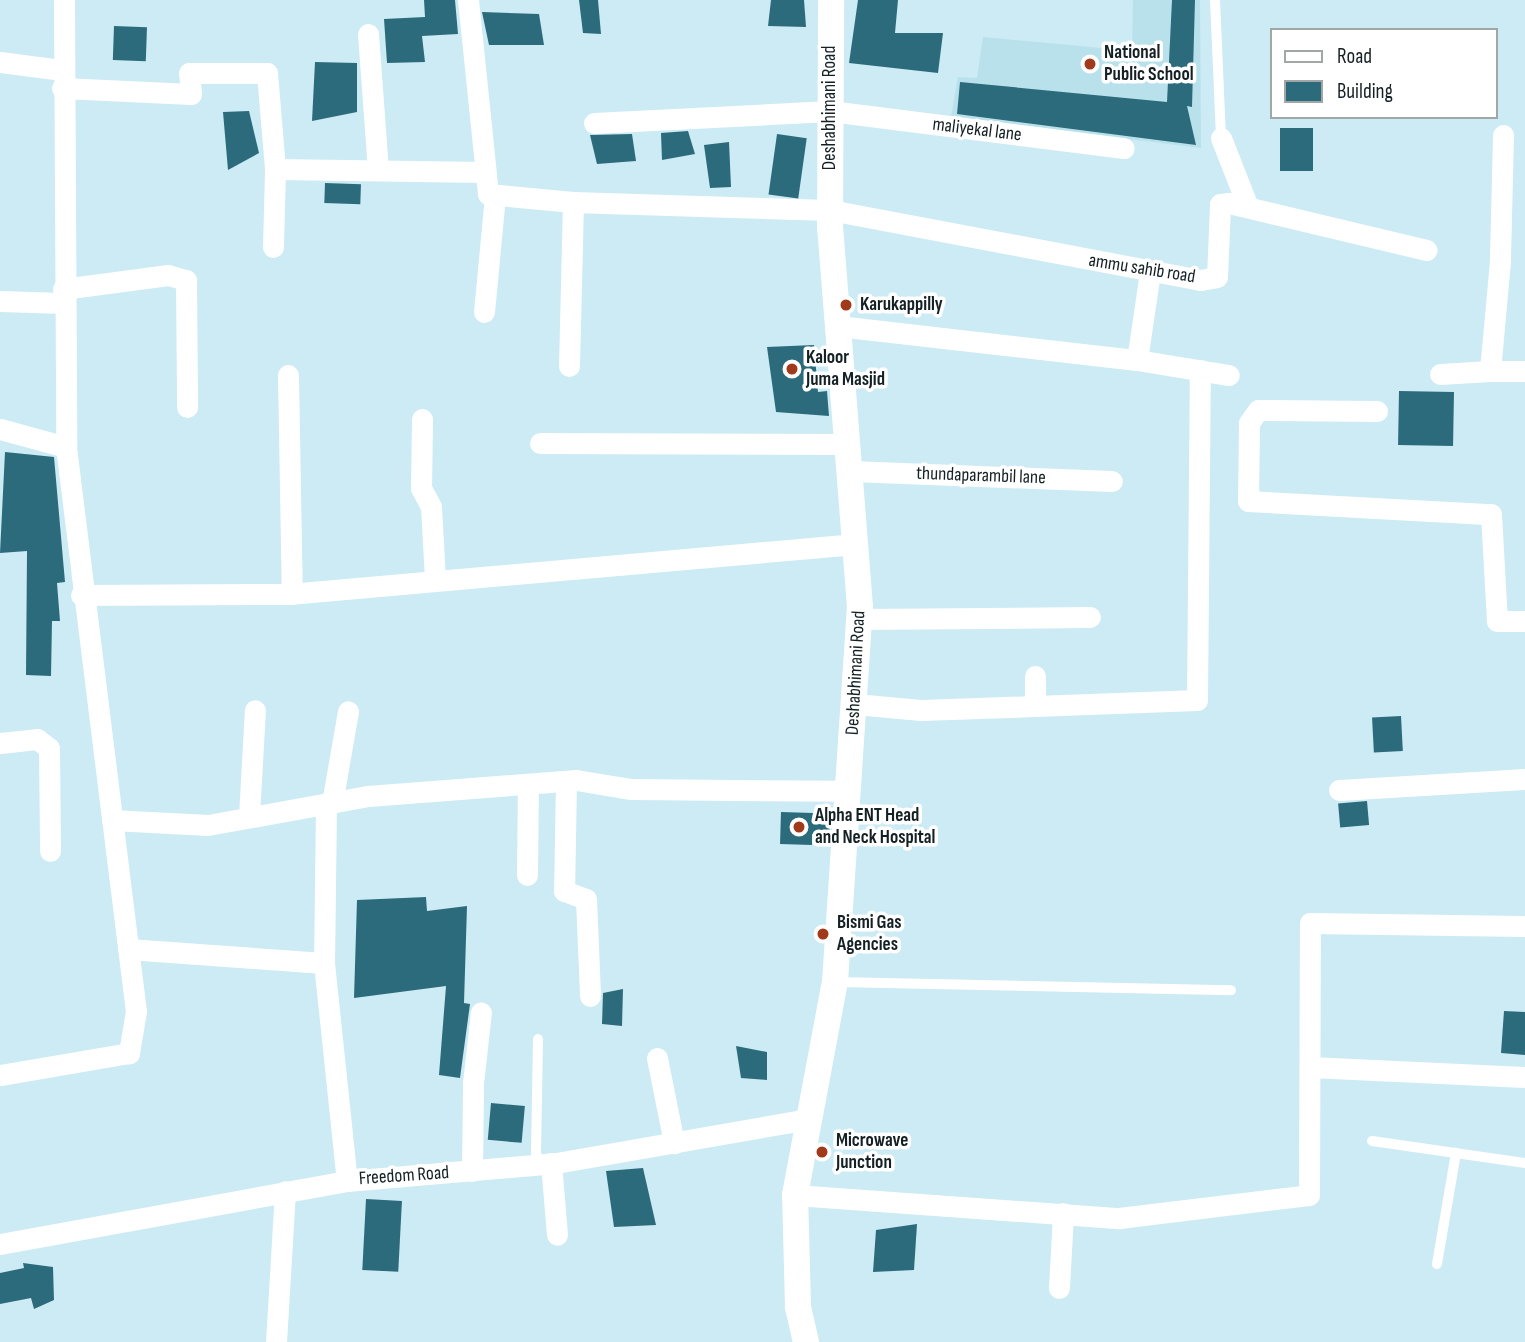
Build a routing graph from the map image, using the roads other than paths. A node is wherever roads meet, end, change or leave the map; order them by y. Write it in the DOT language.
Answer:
graph roads {
  1 [pos="64,0"];
  2 [pos="468,0"];
  3 [pos="831,0"];
  4 [pos="1215,0"];
  5 [pos="368,34"];
  6 [pos="0,62"];
  7 [pos="62,79"];
  8 [pos="831,111"];
  9 [pos="594,123"];
  10 [pos="1503,135"];
  11 [pos="1221,138"];
  12 [pos="1124,148"];
  13 [pos="275,169"];
  14 [pos="379,170"];
  15 [pos="485,172"];
  16 [pos="495,195"];
  17 [pos="573,202"];
  18 [pos="1248,207"];
  19 [pos="830,210"];
  20 [pos="273,247"];
  21 [pos="1426,250"];
  22 [pos="1150,272"];
  23 [pos="63,296"];
  24 [pos="0,301"];
  25 [pos="484,312"];
  26 [pos="838,326"];
  27 [pos="1137,360"];
  28 [pos="569,366"];
  29 [pos="1200,370"];
  30 [pos="1490,371"];
  31 [pos="1525,371"];
  32 [pos="1440,374"];
  33 [pos="288,375"];
  34 [pos="1229,375"];
  35 [pos="187,407"];
  36 [pos="1377,411"];
  37 [pos="422,419"];
  38 [pos="0,429"];
  39 [pos="540,443"];
  40 [pos="848,444"];
  41 [pos="66,447"];
  42 [pos="850,471"];
  43 [pos="1112,481"];
  44 [pos="856,544"];
  45 [pos="435,579"];
  46 [pos="81,594"];
  47 [pos="292,594"];
  48 [pos="1090,617"];
  49 [pos="860,620"];
  50 [pos="1525,621"];
  51 [pos="1035,676"];
  52 [pos="855,704"];
  53 [pos="1035,706"];
  54 [pos="255,710"];
  55 [pos="348,711"];
  56 [pos="0,743"];
  57 [pos="1525,779"];
  58 [pos="566,781"];
  59 [pos="528,784"];
  60 [pos="1339,790"];
  61 [pos="845,791"];
  62 [pos="329,803"];
  63 [pos="249,816"];
  64 [pos="112,820"];
  65 [pos="50,851"];
  66 [pos="527,875"];
  67 [pos="1525,926"];
  68 [pos="128,949"];
  69 [pos="324,963"];
  70 [pos="835,982"];
  71 [pos="1231,990"];
  72 [pos="590,996"];
  73 [pos="481,1012"];
  74 [pos="538,1039"];
  75 [pos="657,1058"];
  76 [pos="1310,1067"];
  77 [pos="0,1075"];
  78 [pos="1525,1077"];
  79 [pos="809,1119"];
  80 [pos="1372,1141"];
  81 [pos="674,1143"];
  82 [pos="1456,1153"];
  83 [pos="1525,1163"];
  84 [pos="547,1164"];
  85 [pos="472,1171"];
  86 [pos="347,1181"];
  87 [pos="285,1191"];
  88 [pos="795,1195"];
  89 [pos="1063,1213"];
  90 [pos="557,1235"];
  91 [pos="0,1244"];
  92 [pos="1437,1264"];
  93 [pos="1059,1288"];
  94 [pos="276,1342"];
  95 [pos="806,1342"];
  1 -- 7 [label="street"];
  2 -- 15 [label="street"];
  3 -- 8 [label="street, Deshabhimani Road"];
  4 -- 11 [label="lane"];
  5 -- 14 [label="street"];
  6 -- 7 [label="street"];
  7 -- 13 [label="street"];
  7 -- 23 [label="street"];
  8 -- 9 [label="street, maliyekal lane"];
  8 -- 12 [label="street, maliyekal lane"];
  8 -- 19 [label="street, Deshabhimani Road"];
  10 -- 30 [label="street"];
  11 -- 18 [label="street"];
  13 -- 14 [label="street"];
  13 -- 20 [label="street"];
  14 -- 15 [label="street"];
  15 -- 16 [label="street"];
  16 -- 17 [label="street, ammu sahib road"];
  16 -- 25 [label="street"];
  17 -- 19 [label="street, ammu sahib road"];
  17 -- 28 [label="street"];
  18 -- 21 [label="street, ammu sahib road"];
  18 -- 22 [label="street, ammu sahib road"];
  19 -- 22 [label="street, ammu sahib road"];
  19 -- 26 [label="street, Deshabhimani Road"];
  22 -- 27 [label="street"];
  23 -- 24 [label="street"];
  23 -- 35 [label="street"];
  23 -- 41 [label="street"];
  26 -- 27 [label="street"];
  26 -- 40 [label="street, Deshabhimani Road"];
  27 -- 29 [label="street"];
  29 -- 34 [label="street"];
  29 -- 53 [label="street"];
  30 -- 31 [label="street"];
  30 -- 32 [label="street"];
  33 -- 47 [label="street"];
  36 -- 50 [label="street"];
  37 -- 45 [label="street"];
  38 -- 41 [label="street"];
  39 -- 40 [label="street"];
  40 -- 42 [label="street, Deshabhimani Road"];
  41 -- 46 [label="street"];
  42 -- 43 [label="street, thundaparambil lane"];
  42 -- 44 [label="street, Deshabhimani Road"];
  44 -- 45 [label="street"];
  44 -- 49 [label="street, Deshabhimani Road"];
  45 -- 47 [label="street"];
  46 -- 47 [label="street"];
  46 -- 64 [label="street"];
  48 -- 49 [label="street"];
  49 -- 52 [label="street, Deshabhimani Road"];
  51 -- 53 [label="street"];
  52 -- 53 [label="street"];
  52 -- 61 [label="street, Deshabhimani Road"];
  54 -- 63 [label="street"];
  55 -- 62 [label="street"];
  56 -- 65 [label="street"];
  57 -- 60 [label="street"];
  58 -- 59 [label="street"];
  58 -- 61 [label="street"];
  58 -- 72 [label="street"];
  59 -- 62 [label="street"];
  59 -- 66 [label="street"];
  61 -- 70 [label="street, Deshabhimani Road"];
  62 -- 63 [label="street"];
  62 -- 69 [label="street"];
  63 -- 64 [label="street"];
  64 -- 68 [label="street"];
  67 -- 76 [label="street"];
  68 -- 69 [label="street"];
  68 -- 77 [label="street"];
  69 -- 86 [label="street"];
  70 -- 71 [label="lane"];
  70 -- 79 [label="street, Deshabhimani Road"];
  73 -- 85 [label="street"];
  74 -- 84 [label="lane"];
  75 -- 81 [label="street"];
  76 -- 78 [label="street"];
  76 -- 89 [label="street"];
  79 -- 81 [label="street, Freedom Road"];
  79 -- 88 [label="street, Deshabhimani Road"];
  80 -- 82 [label="lane"];
  81 -- 84 [label="street, Freedom Road"];
  82 -- 83 [label="lane"];
  82 -- 92 [label="lane"];
  84 -- 85 [label="street, Freedom Road"];
  84 -- 90 [label="street"];
  85 -- 86 [label="street, Freedom Road"];
  86 -- 87 [label="street, Freedom Road"];
  87 -- 91 [label="street, Freedom Road"];
  87 -- 94 [label="street"];
  88 -- 89 [label="street"];
  88 -- 95 [label="street, Deshabhimani Road"];
  89 -- 93 [label="street"];
}
